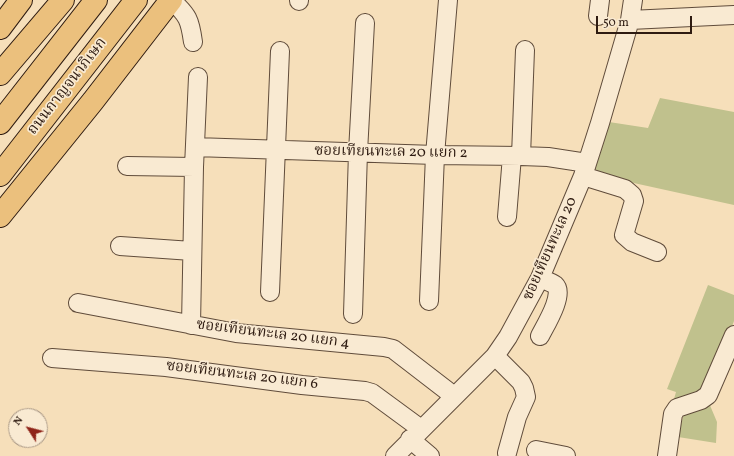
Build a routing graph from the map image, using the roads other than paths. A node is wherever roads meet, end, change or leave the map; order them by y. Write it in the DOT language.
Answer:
graph roads {
  1 [pos="21,0"];
  2 [pos="44,0"];
  3 [pos="63,0"];
  4 [pos="96,0"];
  5 [pos="136,0"];
  6 [pos="171,0"];
  7 [pos="448,0"];
  8 [pos="633,0"];
  9 [pos="727,10"];
  10 [pos="630,20"];
  11 [pos="365,23"];
  12 [pos="0,28"];
  13 [pos="193,42"];
  14 [pos="525,50"];
  15 [pos="280,51"];
  16 [pos="0,56"];
  17 [pos="0,74"];
  18 [pos="198,77"];
  19 [pos="0,123"];
  20 [pos="195,147"];
  21 [pos="277,150"];
  22 [pos="358,152"];
  23 [pos="436,155"];
  24 [pos="516,156"];
  25 [pos="127,166"];
  26 [pos="194,167"];
  27 [pos="585,170"];
  28 [pos="0,174"];
  29 [pos="0,216"];
  30 [pos="507,217"];
  31 [pos="120,246"];
  32 [pos="192,251"];
  33 [pos="657,252"];
  34 [pos="540,278"];
  35 [pos="270,292"];
  36 [pos="429,301"];
  37 [pos="78,303"];
  38 [pos="353,314"];
  39 [pos="191,325"];
  40 [pos="734,335"];
  41 [pos="540,336"];
  42 [pos="494,356"];
  43 [pos="52,358"];
  44 [pos="454,396"];
  45 [pos="415,434"];
  46 [pos="536,450"];
  47 [pos="507,453"];
  48 [pos="395,456"];
  49 [pos="430,456"];
  50 [pos="566,456"];
  51 [pos="667,456"];
  1 -- 12 [label="main road"];
  2 -- 16 [label="main road"];
  3 -- 17 [label="main road"];
  4 -- 19 [label="main road"];
  5 -- 28 [label="main road, ถนนกาญจนาภิเษก"];
  6 -- 13 [label="street"];
  6 -- 29 [label="main road"];
  7 -- 23 [label="street"];
  8 -- 10 [label="street, ซอยเทียนทะเล 20"];
  9 -- 10 [label="street"];
  10 -- 27 [label="street, ซอยเทียนทะเล 20"];
  11 -- 22 [label="street"];
  14 -- 24 [label="street"];
  15 -- 21 [label="street"];
  18 -- 20 [label="street"];
  20 -- 21 [label="street, ซอยเทียนทะเล 20 แยก 2"];
  20 -- 26 [label="street"];
  21 -- 22 [label="street, ซอยเทียนทะเล 20 แยก 2"];
  21 -- 35 [label="street"];
  22 -- 23 [label="street, ซอยเทียนทะเล 20 แยก 2"];
  22 -- 38 [label="street"];
  23 -- 24 [label="street, ซอยเทียนทะเล 20 แยก 2"];
  23 -- 36 [label="street"];
  24 -- 27 [label="street, ซอยเทียนทะเล 20 แยก 2"];
  24 -- 30 [label="street"];
  25 -- 26 [label="street"];
  26 -- 32 [label="street"];
  27 -- 33 [label="street, ซอยเทียนทะเล 20 แยก 2"];
  27 -- 34 [label="street, ซอยเทียนทะเล 20"];
  31 -- 32 [label="street"];
  32 -- 39 [label="street"];
  34 -- 41 [label="street"];
  34 -- 42 [label="street, ซอยเทียนทะเล 20"];
  37 -- 39 [label="street, ซอยเทียนทะเล 20 แยก 4"];
  39 -- 44 [label="street, ซอยเทียนทะเล 20 แยก 4"];
  40 -- 51 [label="street"];
  42 -- 44 [label="street, ซอยเทียนทะเล 20"];
  42 -- 47 [label="street"];
  43 -- 45 [label="street, ซอยเทียนทะเล 20 แยก 6"];
  44 -- 45 [label="street, ซอยเทียนทะเล 20"];
  45 -- 48 [label="street, ซอยเทียนทะเล 20"];
  45 -- 49 [label="street, ซอยเทียนทะเล 20 แยก 6"];
  46 -- 50 [label="street"];
}
